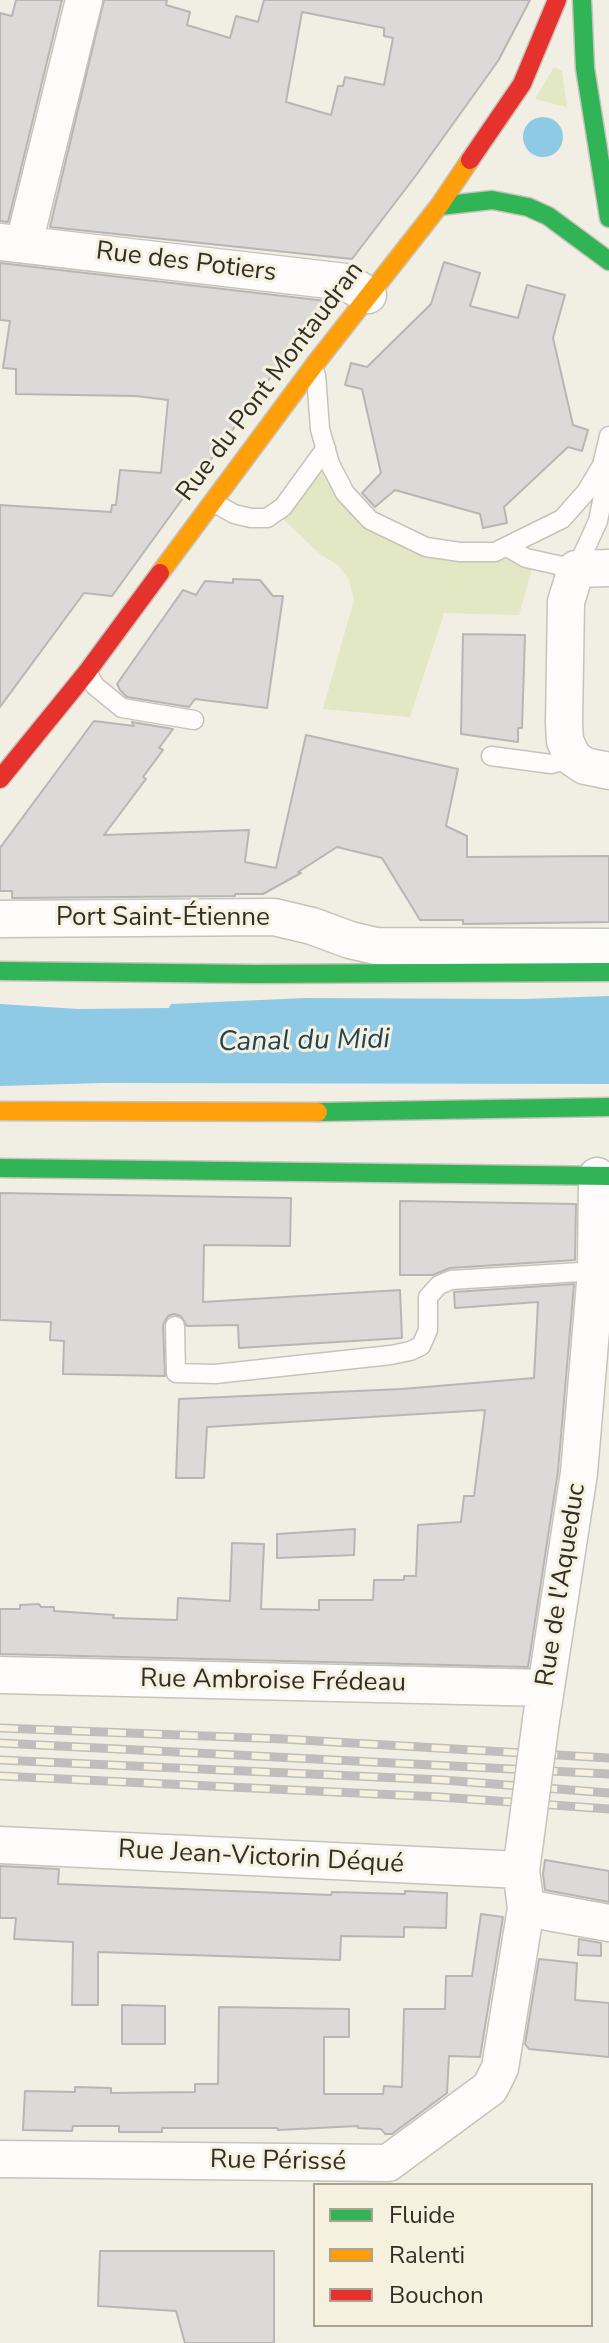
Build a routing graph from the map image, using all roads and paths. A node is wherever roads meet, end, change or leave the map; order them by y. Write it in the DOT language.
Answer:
graph roads {
  1 [pos="84,0"];
  2 [pos="557,0"];
  3 [pos="582,0"];
  4 [pos="604,166"];
  5 [pos="439,206"];
  6 [pos="609,218"];
  7 [pos="13,244"];
  8 [pos="609,261"];
  9 [pos="368,295"];
  10 [pos="315,364"];
  11 [pos="609,436"];
  12 [pos="326,448"];
  13 [pos="602,465"];
  14 [pos="213,502"];
  15 [pos="507,547"];
  16 [pos="593,568"];
  17 [pos="87,672"];
  18 [pos="194,720"];
  19 [pos="491,756"];
  20 [pos="573,758"];
  21 [pos="609,771"];
  22 [pos="0,779"];
  23 [pos="0,919"];
  24 [pos="609,947"];
  25 [pos="0,971"];
  26 [pos="609,972"];
  27 [pos="609,1107"];
  28 [pos="0,1111"];
  29 [pos="0,1168"];
  30 [pos="603,1176"];
  31 [pos="596,1271"];
  32 [pos="175,1326"];
  33 [pos="0,1675"];
  34 [pos="544,1704"];
  35 [pos="0,1845"];
  36 [pos="523,1856"];
  37 [pos="526,1908"];
  38 [pos="609,1923"];
  39 [pos="0,2159"];
  1 -- 7 [label="street"];
  2 -- 5 [label="main road, Rue du Pont Montaudran"];
  3 -- 4 [label="main road"];
  4 -- 6 [label="main road"];
  5 -- 8 [label="main road"];
  5 -- 9 [label="main road, Rue du Pont Montaudran"];
  7 -- 9 [label="street, Rue des Potiers"];
  9 -- 10 [label="main road, Rue du Pont Montaudran"];
  10 -- 12 [label="lane"];
  10 -- 14 [label="main road, Rue du Pont Montaudran"];
  11 -- 13 [label="lane"];
  12 -- 14 [label="lane"];
  12 -- 15 [label="lane"];
  13 -- 15 [label="lane"];
  13 -- 16 [label="lane"];
  14 -- 17 [label="main road, Rue du Pont Montaudran"];
  15 -- 16 [label="lane"];
  16 -- 20 [label="street"];
  17 -- 18 [label="lane"];
  17 -- 22 [label="main road, Rue du Pont Montaudran"];
  19 -- 20 [label="lane"];
  20 -- 21 [label="street"];
  23 -- 24 [label="street, Port Saint-Étienne"];
  25 -- 26 [label="main road, Port Saint-Étienne"];
  27 -- 28 [label="main road"];
  29 -- 30 [label="main road"];
  30 -- 31 [label="street, Rue de l'Aqueduc"];
  31 -- 32 [label="lane"];
  31 -- 34 [label="street, Rue de l'Aqueduc"];
  33 -- 34 [label="street, Rue Ambroise Frédeau"];
  34 -- 36 [label="street, Rue de l'Aqueduc, bridge"];
  35 -- 36 [label="street, Rue Jean-Victorin Déqué"];
  36 -- 37 [label="street, Rue de l'Aqueduc"];
  37 -- 38 [label="street"];
  37 -- 39 [label="street, Rue Périssé"];
}
